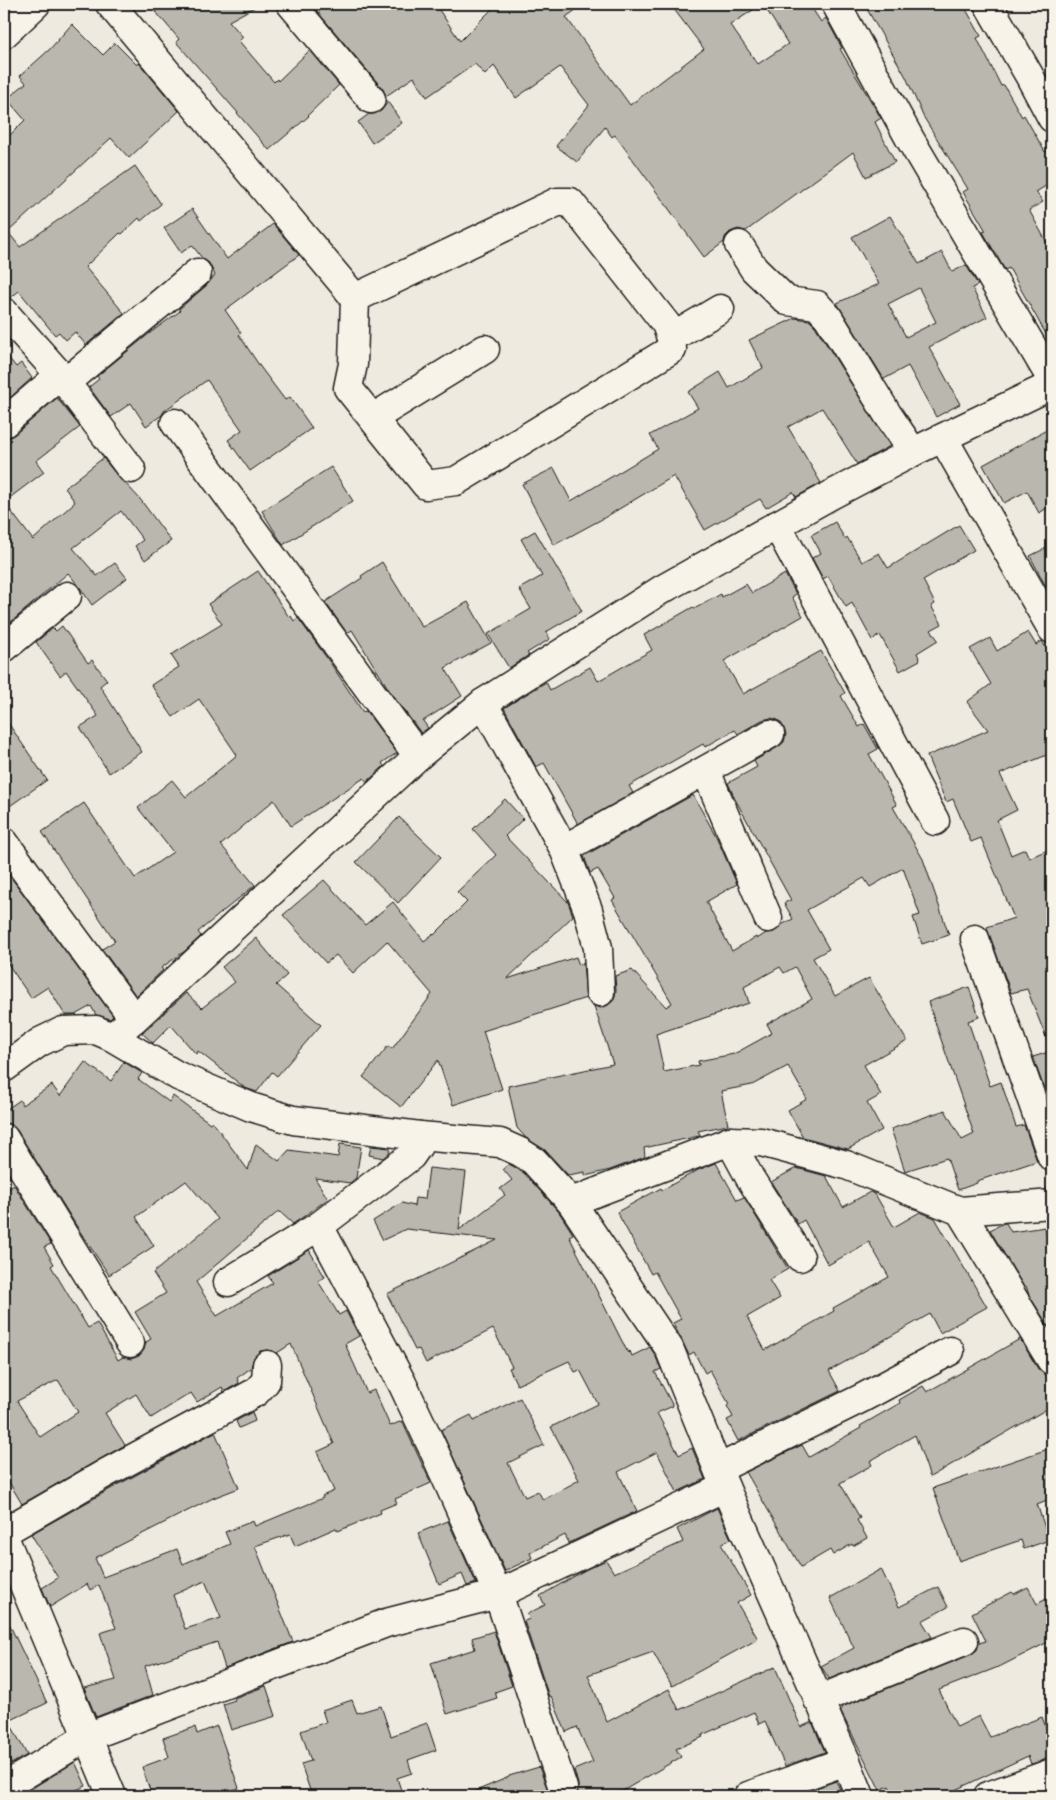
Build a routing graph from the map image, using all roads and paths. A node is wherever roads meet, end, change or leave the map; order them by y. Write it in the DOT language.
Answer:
graph roads {
  1 [pos="36,4"];
  2 [pos="110,4"];
  3 [pos="292,4"];
  4 [pos="836,4"];
  5 [pos="988,4"];
  6 [pos="6,26"];
  7 [pos="372,99"];
  8 [pos="1052,118"];
  9 [pos="739,245"];
  10 [pos="197,273"];
  11 [pos="355,298"];
  12 [pos="720,309"];
  13 [pos="4,312"];
  14 [pos="671,338"];
  15 [pos="485,348"];
  16 [pos="63,379"];
  17 [pos="1052,380"];
  18 [pos="1052,385"];
  19 [pos="372,418"];
  20 [pos="4,423"];
  21 [pos="175,424"];
  22 [pos="942,438"];
  23 [pos="913,452"];
  24 [pos="131,469"];
  25 [pos="777,525"];
  26 [pos="67,596"];
  27 [pos="1052,629"];
  28 [pos="4,648"];
  29 [pos="483,703"];
  30 [pos="770,734"];
  31 [pos="418,756"];
  32 [pos="706,771"];
  33 [pos="935,821"];
  34 [pos="4,842"];
  35 [pos="564,849"];
  36 [pos="768,918"];
  37 [pos="975,939"];
  38 [pos="600,992"];
  39 [pos="134,1019"];
  40 [pos="112,1037"];
  41 [pos="4,1068"];
  42 [pos="420,1136"];
  43 [pos="4,1138"];
  44 [pos="730,1141"];
  45 [pos="1052,1157"];
  46 [pos="571,1202"];
  47 [pos="1052,1204"];
  48 [pos="960,1211"];
  49 [pos="319,1226"];
  50 [pos="800,1257"];
  51 [pos="228,1282"];
  52 [pos="130,1344"];
  53 [pos="950,1351"];
  54 [pos="1051,1360"];
  55 [pos="267,1365"];
  56 [pos="722,1478"];
  57 [pos="4,1532"];
  58 [pos="4,1537"];
  59 [pos="498,1594"];
  60 [pos="964,1641"];
  61 [pos="818,1700"];
  62 [pos="87,1737"];
  63 [pos="846,1761"];
  64 [pos="1052,1773"];
  65 [pos="4,1787"];
  66 [pos="563,1788"];
  67 [pos="112,1796"];
  68 [pos="748,1796"];
  69 [pos="860,1796"];
  70 [pos="988,1796"];
  1 -- 6 [label="street"];
  2 -- 11 [label="street"];
  3 -- 7 [label="street"];
  4 -- 17 [label="street"];
  5 -- 8 [label="street"];
  9 -- 23 [label="street"];
  10 -- 16 [label="street"];
  11 -- 14 [label="street"];
  11 -- 19 [label="street"];
  12 -- 14 [label="street"];
  13 -- 16 [label="street"];
  14 -- 19 [label="street"];
  15 -- 19 [label="street"];
  16 -- 20 [label="street"];
  16 -- 24 [label="street"];
  18 -- 22 [label="street"];
  21 -- 31 [label="street"];
  22 -- 23 [label="street"];
  22 -- 27 [label="street"];
  23 -- 25 [label="street"];
  25 -- 29 [label="street"];
  25 -- 33 [label="street"];
  26 -- 28 [label="street"];
  29 -- 31 [label="street"];
  29 -- 35 [label="street"];
  30 -- 32 [label="street"];
  31 -- 39 [label="street"];
  32 -- 35 [label="street"];
  32 -- 36 [label="street"];
  34 -- 39 [label="street"];
  35 -- 38 [label="street"];
  37 -- 45 [label="street"];
  39 -- 40 [label="street"];
  40 -- 41 [label="street"];
  40 -- 42 [label="street"];
  42 -- 46 [label="street"];
  42 -- 49 [label="street"];
  43 -- 52 [label="street"];
  44 -- 46 [label="street"];
  44 -- 48 [label="street"];
  44 -- 50 [label="street"];
  46 -- 56 [label="street"];
  47 -- 48 [label="street"];
  48 -- 54 [label="street"];
  49 -- 51 [label="street"];
  49 -- 59 [label="street"];
  53 -- 56 [label="street"];
  55 -- 57 [label="street"];
  56 -- 59 [label="street"];
  56 -- 61 [label="street"];
  58 -- 62 [label="street"];
  59 -- 62 [label="street"];
  59 -- 66 [label="street"];
  60 -- 61 [label="street"];
  61 -- 63 [label="street"];
  62 -- 65 [label="street"];
  62 -- 67 [label="street"];
  63 -- 68 [label="street"];
  63 -- 69 [label="street"];
  64 -- 70 [label="street"];
}
